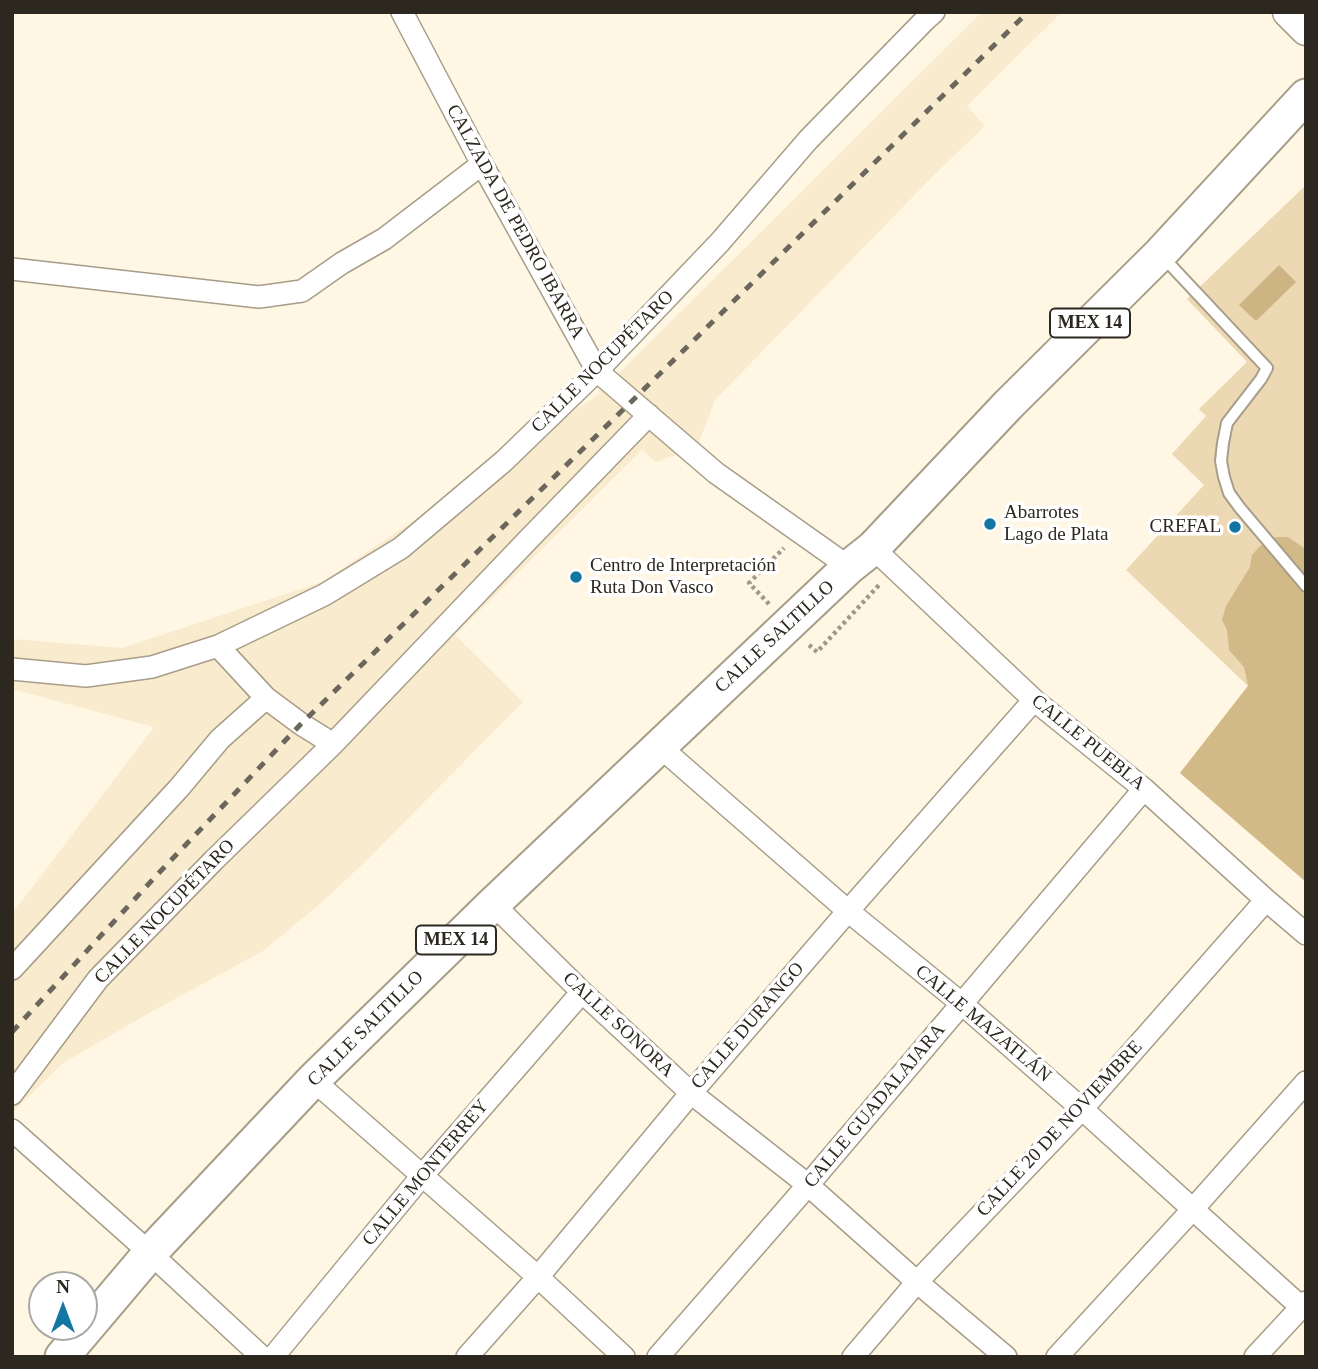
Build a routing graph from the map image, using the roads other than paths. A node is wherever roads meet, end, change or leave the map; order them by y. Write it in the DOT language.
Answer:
graph roads {
  1 [pos="401,12"];
  2 [pos="934,12"];
  3 [pos="1288,12"];
  4 [pos="1306,30"];
  5 [pos="1306,96"];
  6 [pos="482,164"];
  7 [pos="1160,254"];
  8 [pos="12,269"];
  9 [pos="597,371"];
  10 [pos="649,415"];
  11 [pos="872,562"];
  12 [pos="1306,586"];
  13 [pos="218,646"];
  14 [pos="12,669"];
  15 [pos="266,698"];
  16 [pos="1034,700"];
  17 [pos="333,744"];
  18 [pos="659,746"];
  19 [pos="1144,789"];
  20 [pos="1266,900"];
  21 [pos="493,904"];
  22 [pos="848,911"];
  23 [pos="1306,934"];
  24 [pos="12,969"];
  25 [pos="582,992"];
  26 [pos="961,1003"];
  27 [pos="313,1080"];
  28 [pos="1306,1082"];
  29 [pos="691,1093"];
  30 [pos="12,1094"];
  31 [pos="1082,1109"];
  32 [pos="12,1130"];
  33 [pos="421,1177"];
  34 [pos="808,1185"];
  35 [pos="1194,1209"];
  36 [pos="150,1253"];
  37 [pos="538,1277"];
  38 [pos="917,1282"];
  39 [pos="1303,1305"];
  40 [pos="62,1357"];
  41 [pos="262,1357"];
  42 [pos="273,1357"];
  43 [pos="467,1357"];
  44 [pos="624,1357"];
  45 [pos="658,1357"];
  46 [pos="853,1357"];
  47 [pos="1006,1357"];
  48 [pos="1057,1357"];
  49 [pos="1255,1357"];
  1 -- 6 [label="street, CALZADA DE PEDRO IBARRA"];
  2 -- 9 [label="street, CALLE NOCUPÉTARO"];
  3 -- 4 [label="main road"];
  5 -- 7 [label="main road, MEX 14"];
  6 -- 8 [label="street"];
  6 -- 9 [label="street, CALZADA DE PEDRO IBARRA"];
  7 -- 11 [label="main road, MEX 14"];
  7 -- 12 [label="lane"];
  9 -- 10 [label="street, CALZADA DE PEDRO IBARRA"];
  9 -- 13 [label="street, CALLE NOCUPÉTARO"];
  10 -- 11 [label="street, CALZADA DE PEDRO IBARRA"];
  10 -- 17 [label="street, CALLE NOCUPÉTARO"];
  11 -- 16 [label="street, CALLE PUEBLA"];
  11 -- 18 [label="main road, CALLE SALTILLO / MEX 14"];
  13 -- 14 [label="street, CALLE NOCUPÉTARO"];
  13 -- 15 [label="street"];
  15 -- 17 [label="street"];
  15 -- 24 [label="street"];
  16 -- 19 [label="street, CALLE PUEBLA"];
  16 -- 22 [label="street, CALLE DURANGO"];
  17 -- 30 [label="street, CALLE NOCUPÉTARO"];
  18 -- 21 [label="main road, CALLE SALTILLO / MEX 14"];
  18 -- 22 [label="street, CALLE MAZATLÁN"];
  19 -- 20 [label="street, CALLE PUEBLA"];
  19 -- 26 [label="street, CALLE GUADALAJARA"];
  20 -- 23 [label="street, CALLE PUEBLA"];
  20 -- 31 [label="street, CALLE 20 DE NOVIEMBRE"];
  21 -- 25 [label="street, CALLE SONORA"];
  21 -- 27 [label="main road, CALLE SALTILLO / MEX 14"];
  22 -- 26 [label="street, CALLE MAZATLÁN"];
  22 -- 29 [label="street, CALLE DURANGO"];
  25 -- 29 [label="street, CALLE SONORA"];
  25 -- 33 [label="street, CALLE MONTERREY"];
  26 -- 31 [label="street, CALLE MAZATLÁN"];
  26 -- 34 [label="street, CALLE GUADALAJARA"];
  27 -- 33 [label="street"];
  27 -- 36 [label="main road, CALLE SALTILLO / MEX 14"];
  28 -- 35 [label="street"];
  29 -- 34 [label="street, CALLE SONORA"];
  29 -- 37 [label="street, CALLE DURANGO"];
  31 -- 35 [label="street, CALLE MAZATLÁN"];
  31 -- 38 [label="street, CALLE 20 DE NOVIEMBRE"];
  32 -- 36 [label="street"];
  33 -- 37 [label="street"];
  33 -- 42 [label="street, CALLE MONTERREY"];
  34 -- 38 [label="street, CALLE SONORA"];
  34 -- 45 [label="street, CALLE GUADALAJARA"];
  35 -- 39 [label="street, CALLE MAZATLÁN"];
  35 -- 48 [label="street"];
  36 -- 40 [label="main road, CALLE SALTILLO / MEX 14"];
  36 -- 41 [label="street"];
  37 -- 43 [label="street, CALLE DURANGO"];
  37 -- 44 [label="street"];
  38 -- 46 [label="street, CALLE 20 DE NOVIEMBRE"];
  38 -- 47 [label="street, CALLE SONORA"];
  39 -- 49 [label="street"];
}
